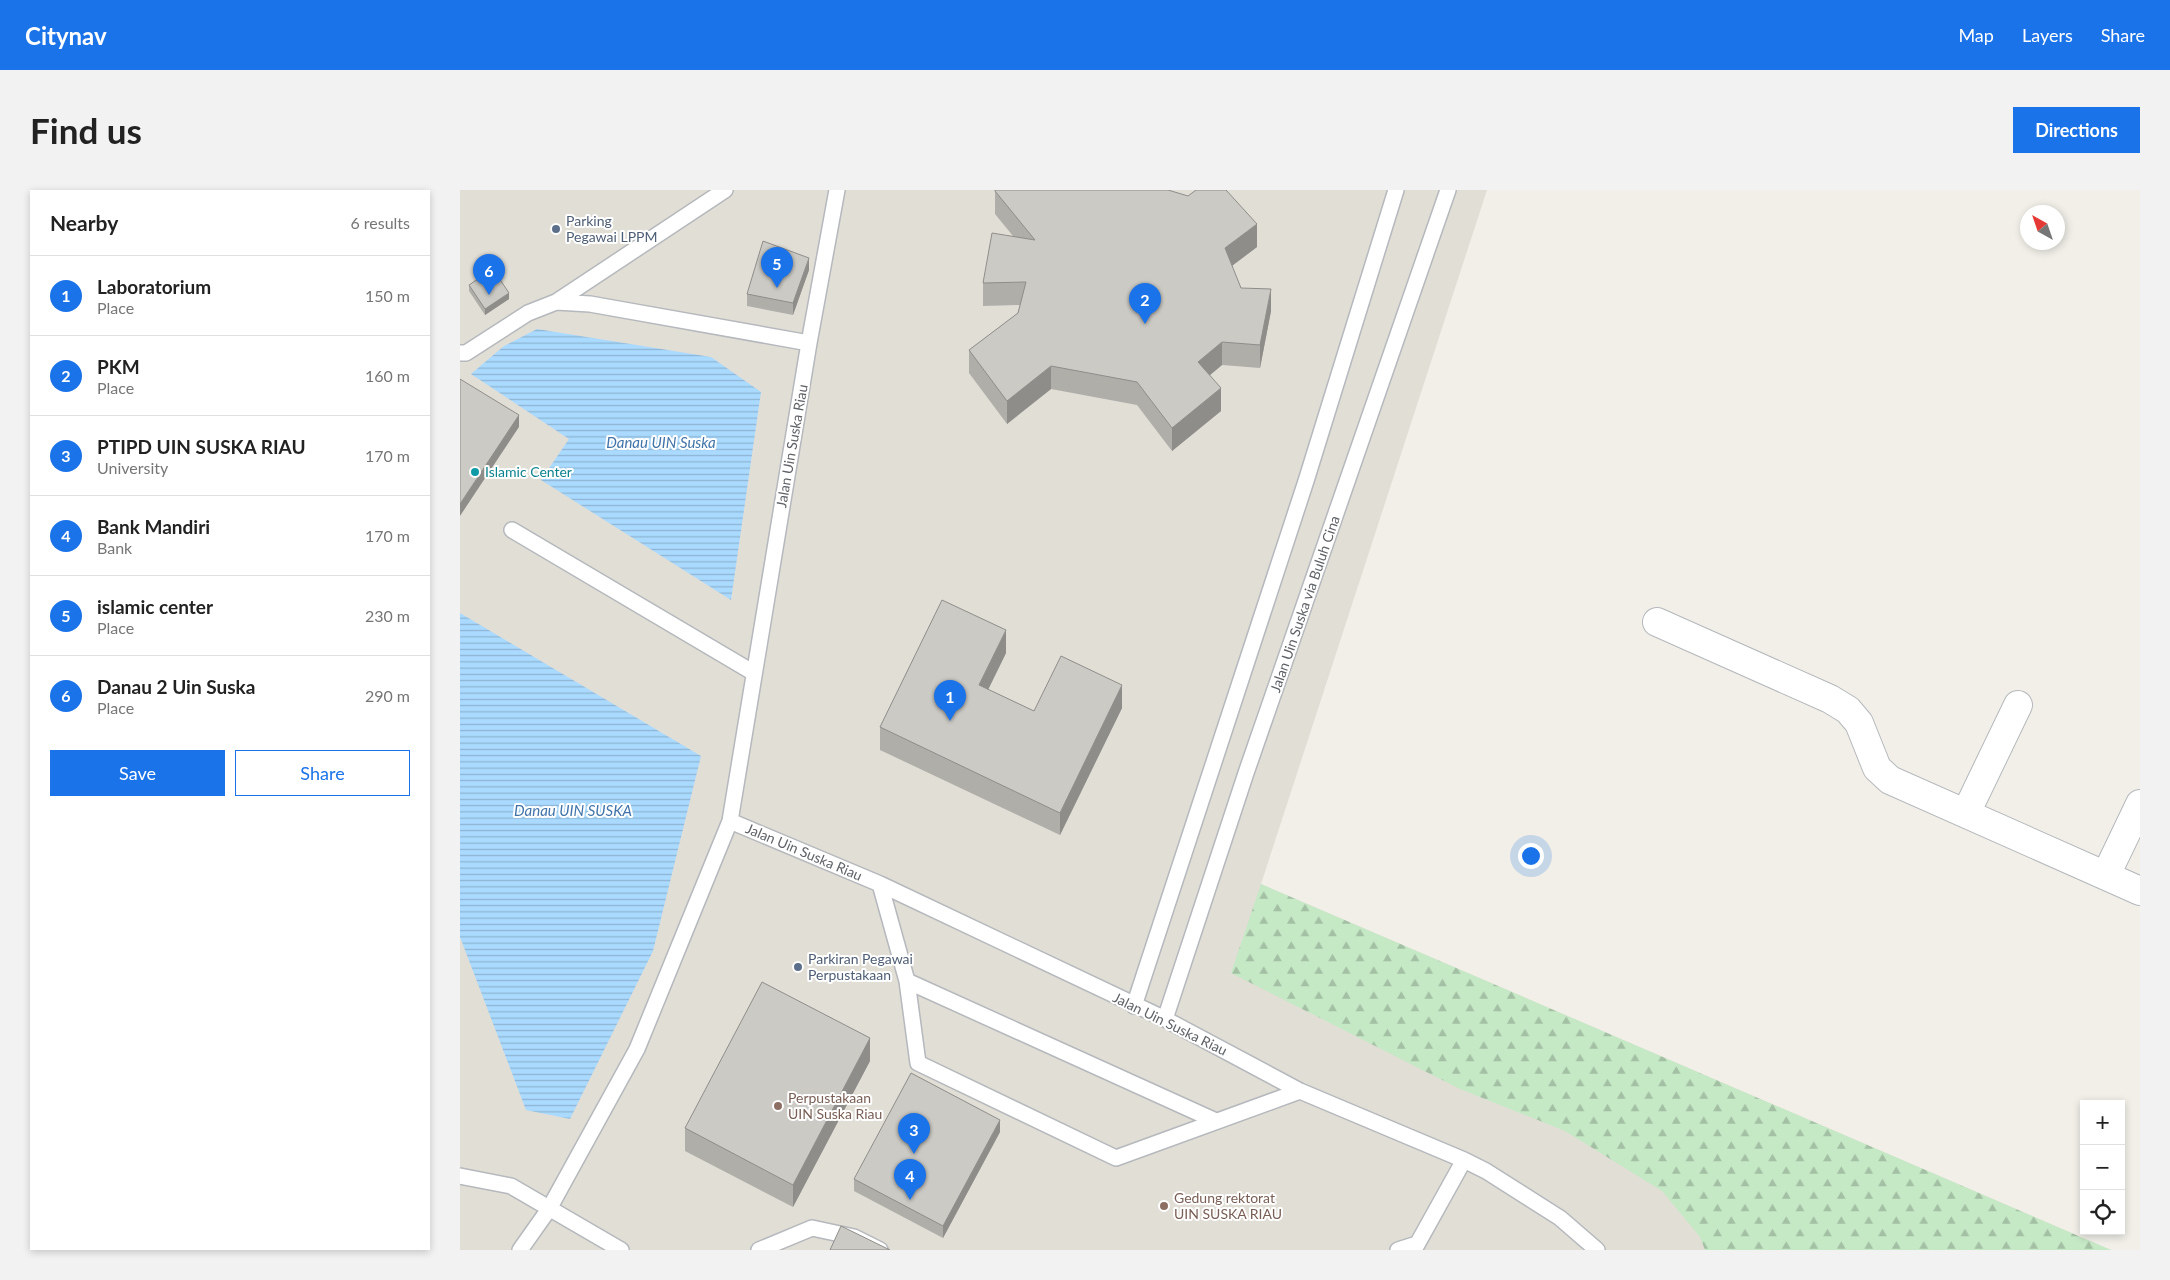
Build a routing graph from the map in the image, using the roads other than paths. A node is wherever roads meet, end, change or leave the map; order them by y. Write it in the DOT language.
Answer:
graph roads {
  1 [pos="726,190"];
  2 [pos="838,190"];
  3 [pos="1396,190"];
  4 [pos="1448,190"];
  5 [pos="556,302"];
  6 [pos="810,343"];
  7 [pos="460,353"];
  8 [pos="512,530"];
  9 [pos="1657,622"];
  10 [pos="754,673"];
  11 [pos="2018,705"];
  12 [pos="2140,804"];
  13 [pos="1966,813"];
  14 [pos="730,821"];
  15 [pos="2106,875"];
  16 [pos="880,884"];
  17 [pos="2140,891"];
  18 [pos="907,981"];
  19 [pos="1134,1006"];
  20 [pos="1165,1019"];
  21 [pos="1300,1091"];
  22 [pos="1216,1121"];
  23 [pos="1464,1160"];
  24 [pos="460,1176"];
  25 [pos="550,1209"];
  26 [pos="1416,1247"];
  27 [pos="520,1250"];
  28 [pos="620,1250"];
  29 [pos="758,1250"];
  30 [pos="880,1250"];
  31 [pos="1398,1250"];
  32 [pos="1597,1250"];
  1 -- 5 [label="lane"];
  2 -- 6 [label="lane, Jalan Uin Suska Riau"];
  3 -- 19 [label="lane"];
  4 -- 20 [label="lane, Jalan Uin Suska via Buluh Cina"];
  5 -- 6 [label="lane"];
  5 -- 7 [label="lane"];
  6 -- 10 [label="lane, Jalan Uin Suska Riau"];
  8 -- 10 [label="lane"];
  9 -- 13 [label="street"];
  10 -- 14 [label="lane, Jalan Uin Suska Riau"];
  11 -- 13 [label="street"];
  12 -- 15 [label="street"];
  13 -- 15 [label="street"];
  14 -- 16 [label="lane, Jalan Uin Suska Riau"];
  14 -- 25 [label="lane, Jalan Uin Suska Riau"];
  15 -- 17 [label="street"];
  16 -- 18 [label="lane"];
  16 -- 19 [label="lane, Jalan Uin Suska Riau"];
  18 -- 22 [label="lane"];
  18 -- 22 [label="lane"];
  19 -- 20 [label="lane, Jalan Uin Suska Riau"];
  20 -- 21 [label="lane, Jalan Uin Suska Riau"];
  21 -- 22 [label="lane"];
  21 -- 23 [label="lane, Jalan Uin Suska Riau"];
  23 -- 26 [label="lane"];
  23 -- 32 [label="lane, Jalan Uin Suska Riau"];
  24 -- 25 [label="lane"];
  25 -- 27 [label="lane, Jalan Uin Suska Riau"];
  25 -- 28 [label="lane"];
  26 -- 31 [label="lane"];
  29 -- 30 [label="lane"];
}
